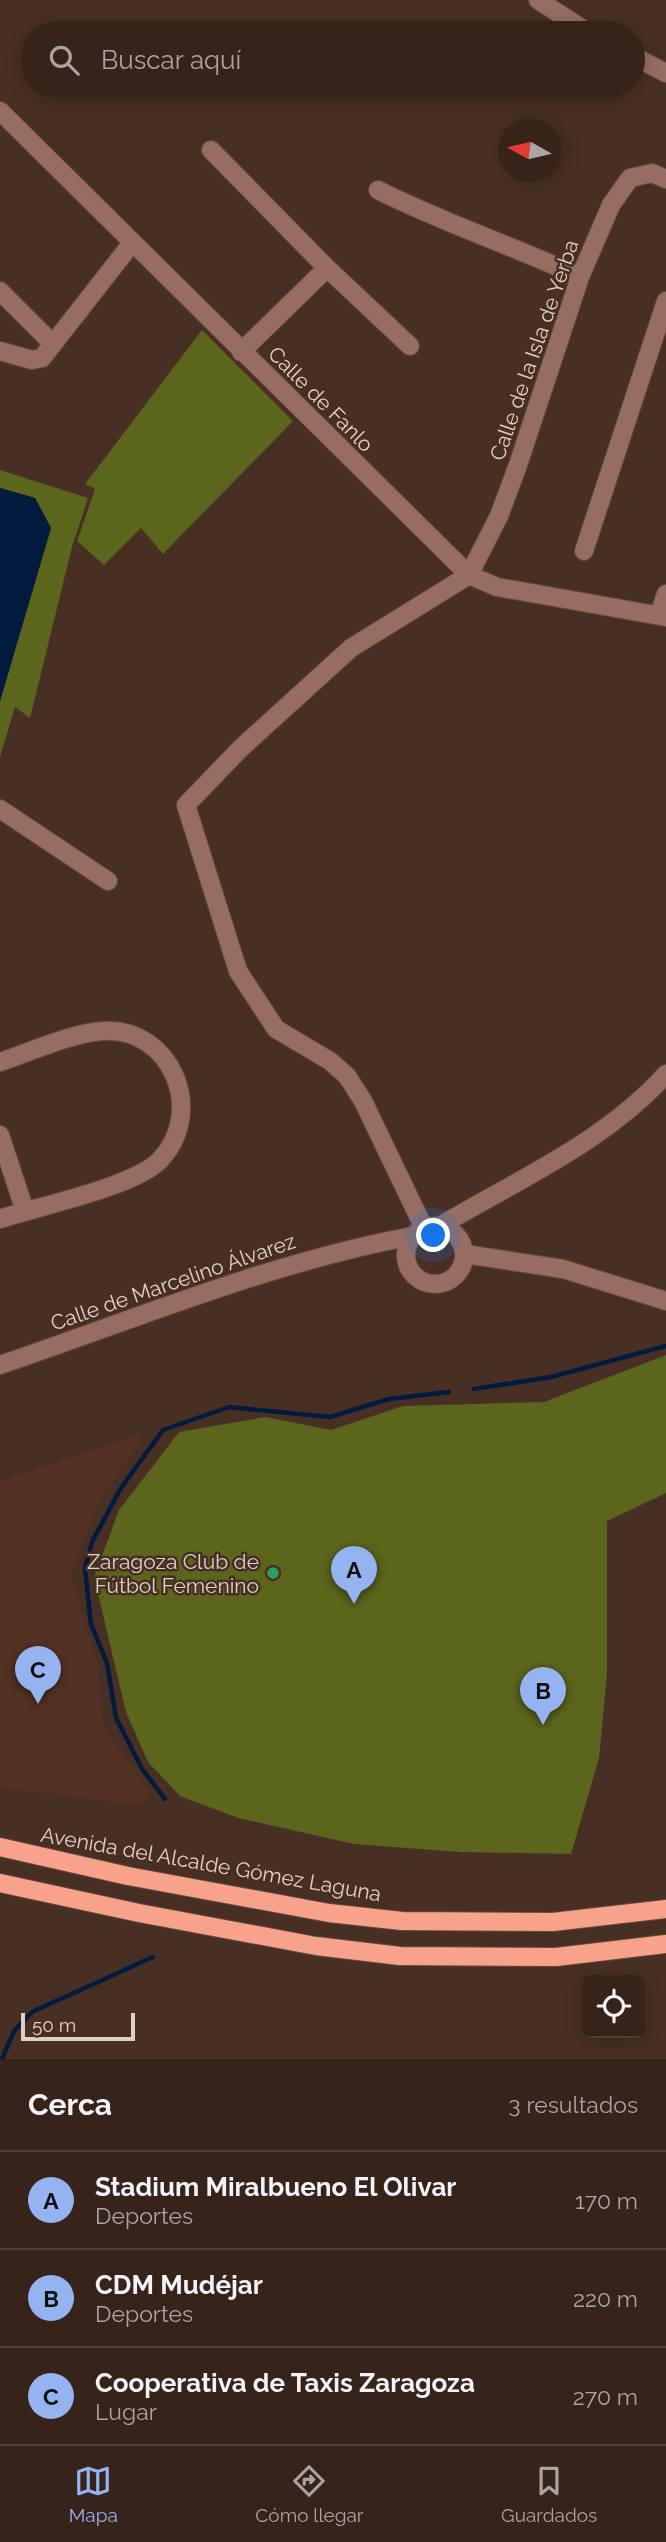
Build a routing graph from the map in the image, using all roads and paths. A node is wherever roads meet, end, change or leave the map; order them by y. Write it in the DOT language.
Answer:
graph roads {
  1 [pos="538,0"];
  2 [pos="570,21"];
  3 [pos="645,62"];
  4 [pos="666,73"];
  5 [pos="0,111"];
  6 [pos="211,150"];
  7 [pos="666,179"];
  8 [pos="378,190"];
  9 [pos="132,243"];
  10 [pos="327,268"];
  11 [pos="580,277"];
  12 [pos="0,290"];
  13 [pos="666,301"];
  14 [pos="53,344"];
  15 [pos="411,346"];
  16 [pos="0,351"];
  17 [pos="241,352"];
  18 [pos="584,551"];
  19 [pos="469,575"];
  20 [pos="666,594"];
  21 [pos="663,616"];
  22 [pos="0,809"];
  23 [pos="108,881"];
  24 [pos="0,1062"];
  25 [pos="666,1074"];
  26 [pos="0,1135"];
  27 [pos="25,1210"];
  28 [pos="465,1211"];
  29 [pos="0,1219"];
  30 [pos="426,1230"];
  31 [pos="457,1234"];
  32 [pos="362,1245"];
  33 [pos="465,1254"];
  34 [pos="406,1255"];
  35 [pos="666,1301"];
  36 [pos="0,1365"];
  37 [pos="0,1847"];
  38 [pos="0,1883"];
  39 [pos="666,1909"];
  40 [pos="666,1944"];
  1 -- 2 [label="street"];
  3 -- 4 [label="street"];
  5 -- 9 [label="street, Calle de Fanlo"];
  6 -- 10 [label="street"];
  7 -- 11 [label="street, Calle de la Isla de Yerba"];
  8 -- 11 [label="street"];
  9 -- 14 [label="street"];
  9 -- 17 [label="street, Calle de Fanlo"];
  10 -- 15 [label="street"];
  10 -- 17 [label="street"];
  11 -- 19 [label="street, Calle de la Isla de Yerba"];
  12 -- 14 [label="street"];
  13 -- 18 [label="street"];
  14 -- 16 [label="street"];
  17 -- 19 [label="street, Calle de Fanlo"];
  19 -- 21 [label="street, Calle de Fanlo"];
  19 -- 30 [label="street"];
  20 -- 21 [label="street"];
  22 -- 23 [label="street"];
  24 -- 27 [label="street"];
  25 -- 28 [label="street, Calle de Marcelino Álvarez"];
  26 -- 27 [label="street"];
  27 -- 29 [label="street"];
  28 -- 30 [label="street, Calle de Marcelino Álvarez"];
  28 -- 31 [label="street"];
  30 -- 31 [label="street"];
  30 -- 32 [label="street, Calle de Marcelino Álvarez"];
  30 -- 34 [label="street"];
  31 -- 33 [label="street"];
  32 -- 34 [label="street, Calle de Marcelino Álvarez"];
  32 -- 36 [label="street, Calle de Marcelino Álvarez"];
  33 -- 34 [label="street"];
  33 -- 35 [label="street"];
  37 -- 39 [label="main road, Avenida del Alcalde Gómez Laguna"];
  38 -- 40 [label="main road"];
}
